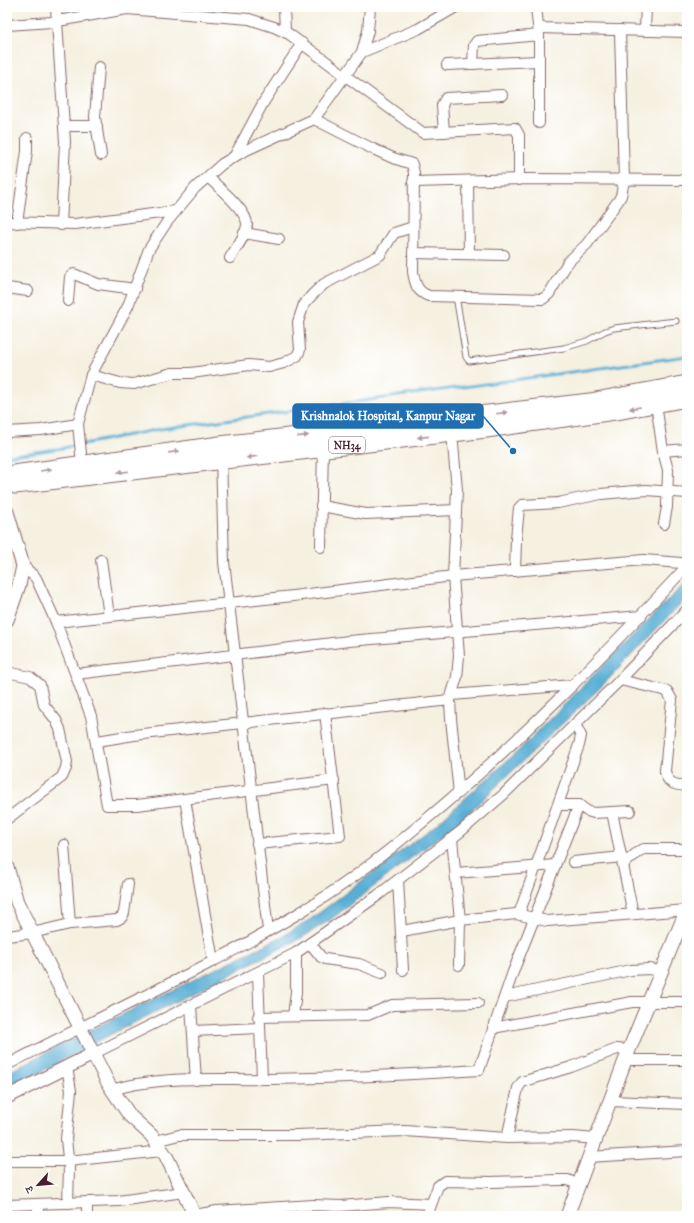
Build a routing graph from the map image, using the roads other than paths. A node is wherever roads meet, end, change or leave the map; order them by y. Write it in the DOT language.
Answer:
graph roads {
  1 [pos="56,7"];
  2 [pos="284,7"];
  3 [pos="370,7"];
  4 [pos="456,7"];
  5 [pos="536,7"];
  6 [pos="646,7"];
  7 [pos="57,21"];
  8 [pos="7,25"];
  9 [pos="620,30"];
  10 [pos="645,30"];
  11 [pos="539,31"];
  12 [pos="285,32"];
  13 [pos="687,32"];
  14 [pos="302,44"];
  15 [pos="362,52"];
  16 [pos="539,60"];
  17 [pos="473,64"];
  18 [pos="447,65"];
  19 [pos="99,67"];
  20 [pos="346,76"];
  21 [pos="502,95"];
  22 [pos="314,119"];
  23 [pos="539,123"];
  24 [pos="64,126"];
  25 [pos="97,126"];
  26 [pos="444,132"];
  27 [pos="26,138"];
  28 [pos="101,155"];
  29 [pos="234,157"];
  30 [pos="208,177"];
  31 [pos="519,180"];
  32 [pos="624,180"];
  33 [pos="687,180"];
  34 [pos="468,181"];
  35 [pos="413,182"];
  36 [pos="176,211"];
  37 [pos="7,222"];
  38 [pos="18,223"];
  39 [pos="61,225"];
  40 [pos="413,227"];
  41 [pos="244,233"];
  42 [pos="279,239"];
  43 [pos="413,253"];
  44 [pos="469,254"];
  45 [pos="504,255"];
  46 [pos="230,258"];
  47 [pos="7,288"];
  48 [pos="135,289"];
  49 [pos="28,291"];
  50 [pos="456,296"];
  51 [pos="68,301"];
  52 [pos="676,321"];
  53 [pos="91,375"];
  54 [pos="687,384"];
  55 [pos="687,398"];
  56 [pos="656,404"];
  57 [pos="78,428"];
  58 [pos="7,432"];
  59 [pos="452,434"];
  60 [pos="323,447"];
  61 [pos="687,449"];
  62 [pos="662,451"];
  63 [pos="221,453"];
  64 [pos="81,458"];
  65 [pos="7,475"];
  66 [pos="7,486"];
  67 [pos="668,492"];
  68 [pos="687,493"];
  69 [pos="321,506"];
  70 [pos="456,510"];
  71 [pos="7,512"];
  72 [pos="664,524"];
  73 [pos="321,547"];
  74 [pos="101,560"];
  75 [pos="23,566"];
  76 [pos="687,566"];
  77 [pos="515,570"];
  78 [pos="453,576"];
  79 [pos="228,602"];
  80 [pos="686,613"];
  81 [pos="108,616"];
  82 [pos="641,616"];
  83 [pos="7,620"];
  84 [pos="56,622"];
  85 [pos="458,631"];
  86 [pos="235,654"];
  87 [pos="7,672"];
  88 [pos="76,674"];
  89 [pos="620,680"];
  90 [pos="574,685"];
  91 [pos="451,697"];
  92 [pos="325,713"];
  93 [pos="243,723"];
  94 [pos="575,724"];
  95 [pos="97,741"];
  96 [pos="334,780"];
  97 [pos="687,786"];
  98 [pos="251,790"];
  99 [pos="459,793"];
  100 [pos="185,799"];
  101 [pos="560,805"];
  102 [pos="576,805"];
  103 [pos="630,811"];
  104 [pos="612,812"];
  105 [pos="7,819"];
  106 [pos="452,839"];
  107 [pos="257,844"];
  108 [pos="64,845"];
  109 [pos="687,849"];
  110 [pos="623,860"];
  111 [pos="573,862"];
  112 [pos="555,865"];
  113 [pos="536,866"];
  114 [pos="7,867"];
  115 [pos="456,873"];
  116 [pos="398,880"];
  117 [pos="128,884"];
  118 [pos="687,910"];
  119 [pos="519,914"];
  120 [pos="634,914"];
  121 [pos="534,918"];
  122 [pos="460,920"];
  123 [pos="70,924"];
  124 [pos="268,930"];
  125 [pos="402,931"];
  126 [pos="32,933"];
  127 [pos="7,936"];
  128 [pos="310,943"];
  129 [pos="296,953"];
  130 [pos="212,961"];
  131 [pos="460,965"];
  132 [pos="403,970"];
  133 [pos="661,971"];
  134 [pos="258,973"];
  135 [pos="382,973"];
  136 [pos="504,997"];
  137 [pos="649,1001"];
  138 [pos="687,1002"];
  139 [pos="478,1003"];
  140 [pos="191,1006"];
  141 [pos="293,1016"];
  142 [pos="258,1017"];
  143 [pos="259,1028"];
  144 [pos="494,1028"];
  145 [pos="80,1030"];
  146 [pos="193,1031"];
  147 [pos="92,1052"];
  148 [pos="627,1055"];
  149 [pos="687,1060"];
  150 [pos="7,1065"];
  151 [pos="67,1067"];
  152 [pos="262,1079"];
  153 [pos="196,1080"];
  154 [pos="112,1090"];
  155 [pos="7,1097"];
  156 [pos="610,1101"];
  157 [pos="687,1104"];
  158 [pos="507,1138"];
  159 [pos="595,1139"];
  160 [pos="159,1146"];
  161 [pos="687,1151"];
  162 [pos="588,1157"];
  163 [pos="7,1161"];
  164 [pos="68,1161"];
  165 [pos="578,1185"];
  166 [pos="184,1192"];
  167 [pos="88,1202"];
  168 [pos="68,1203"];
  169 [pos="431,1204"];
  170 [pos="7,1205"];
  171 [pos="38,1205"];
  172 [pos="341,1206"];
  173 [pos="195,1215"];
  174 [pos="38,1216"];
  175 [pos="87,1216"];
  176 [pos="337,1216"];
  177 [pos="427,1216"];
  178 [pos="567,1216"];
  1 -- 7 [label="street"];
  2 -- 12 [label="street"];
  3 -- 15 [label="street"];
  4 -- 15 [label="street"];
  5 -- 11 [label="street"];
  6 -- 10 [label="street"];
  7 -- 8 [label="street"];
  7 -- 12 [label="street"];
  7 -- 24 [label="street"];
  9 -- 10 [label="street"];
  9 -- 11 [label="street"];
  9 -- 32 [label="street"];
  10 -- 13 [label="street"];
  11 -- 16 [label="street"];
  11 -- 17 [label="street"];
  12 -- 14 [label="street"];
  14 -- 20 [label="street"];
  14 -- 29 [label="street"];
  15 -- 20 [label="street"];
  16 -- 17 [label="street"];
  16 -- 23 [label="street"];
  17 -- 18 [label="street"];
  19 -- 25 [label="street"];
  20 -- 22 [label="street"];
  20 -- 26 [label="street"];
  21 -- 26 [label="street"];
  22 -- 29 [label="street"];
  22 -- 35 [label="street"];
  24 -- 25 [label="street"];
  24 -- 39 [label="street"];
  25 -- 28 [label="street"];
  26 -- 31 [label="street"];
  27 -- 38 [label="street"];
  29 -- 30 [label="street"];
  30 -- 36 [label="street"];
  30 -- 41 [label="street"];
  31 -- 32 [label="street"];
  31 -- 34 [label="street"];
  32 -- 33 [label="street"];
  32 -- 50 [label="street"];
  34 -- 35 [label="street"];
  34 -- 44 [label="street"];
  35 -- 40 [label="street"];
  36 -- 39 [label="street"];
  36 -- 48 [label="street"];
  37 -- 38 [label="street"];
  38 -- 39 [label="street"];
  40 -- 43 [label="street"];
  40 -- 53 [label="street"];
  41 -- 42 [label="street"];
  41 -- 46 [label="street"];
  43 -- 44 [label="street"];
  43 -- 50 [label="street"];
  44 -- 45 [label="street"];
  47 -- 49 [label="street"];
  48 -- 51 [label="street"];
  48 -- 53 [label="street"];
  50 -- 52 [label="lane"];
  53 -- 57 [label="street"];
  63 -- 54 [label="highway, NH34, one-way"];
  55 -- 56 [label="highway, NH34"];
  56 -- 59 [label="highway, NH34, one-way"];
  56 -- 62 [label="street"];
  57 -- 58 [label="street"];
  57 -- 64 [label="street"];
  59 -- 60 [label="highway, NH34, one-way"];
  59 -- 70 [label="street"];
  60 -- 63 [label="highway, NH34, one-way"];
  60 -- 69 [label="street"];
  61 -- 62 [label="street"];
  62 -- 67 [label="street"];
  64 -- 63 [label="highway, NH34, one-way"];
  63 -- 66 [label="highway, NH34, one-way"];
  63 -- 79 [label="street"];
  65 -- 64 [label="highway, NH34, one-way"];
  67 -- 68 [label="street"];
  67 -- 72 [label="street"];
  67 -- 77 [label="street"];
  69 -- 70 [label="street"];
  69 -- 73 [label="street"];
  70 -- 78 [label="street"];
  71 -- 75 [label="street"];
  74 -- 81 [label="street"];
  75 -- 83 [label="street"];
  75 -- 84 [label="street"];
  76 -- 77 [label="street"];
  76 -- 82 [label="street"];
  77 -- 78 [label="street"];
  78 -- 79 [label="street"];
  78 -- 85 [label="street"];
  79 -- 81 [label="street"];
  79 -- 86 [label="street"];
  80 -- 89 [label="street"];
  81 -- 84 [label="street"];
  82 -- 85 [label="street"];
  82 -- 90 [label="street"];
  84 -- 88 [label="street"];
  85 -- 86 [label="street"];
  85 -- 91 [label="street"];
  86 -- 88 [label="street"];
  86 -- 93 [label="street"];
  87 -- 105 [label="street"];
  88 -- 95 [label="street"];
  89 -- 94 [label="street"];
  89 -- 97 [label="street"];
  90 -- 91 [label="street"];
  90 -- 99 [label="street"];
  91 -- 92 [label="street"];
  91 -- 99 [label="street"];
  92 -- 93 [label="street"];
  92 -- 96 [label="street"];
  93 -- 95 [label="street"];
  93 -- 98 [label="street"];
  94 -- 101 [label="street"];
  94 -- 106 [label="street"];
  95 -- 100 [label="street"];
  96 -- 98 [label="street"];
  96 -- 107 [label="street"];
  98 -- 100 [label="street"];
  98 -- 107 [label="street"];
  99 -- 124 [label="street"];
  100 -- 130 [label="street"];
  101 -- 102 [label="street"];
  101 -- 113 [label="street"];
  102 -- 104 [label="street"];
  102 -- 112 [label="street"];
  103 -- 104 [label="street"];
  104 -- 110 [label="street"];
  106 -- 115 [label="street"];
  106 -- 116 [label="street"];
  107 -- 124 [label="street"];
  108 -- 123 [label="street"];
  109 -- 110 [label="street"];
  110 -- 111 [label="street"];
  110 -- 120 [label="street"];
  112 -- 113 [label="street"];
  112 -- 121 [label="street"];
  113 -- 115 [label="street"];
  113 -- 119 [label="street"];
  114 -- 126 [label="street"];
  115 -- 122 [label="street"];
  116 -- 125 [label="street"];
  116 -- 128 [label="street"];
  117 -- 123 [label="street"];
  118 -- 120 [label="street"];
  118 -- 133 [label="street"];
  119 -- 121 [label="street"];
  119 -- 122 [label="street"];
  120 -- 121 [label="street"];
  121 -- 136 [label="street"];
  122 -- 125 [label="street"];
  122 -- 131 [label="street"];
  123 -- 126 [label="street"];
  124 -- 130 [label="street"];
  125 -- 132 [label="street"];
  126 -- 127 [label="street"];
  126 -- 145 [label="street"];
  128 -- 129 [label="street"];
  128 -- 135 [label="street"];
  129 -- 134 [label="street"];
  129 -- 141 [label="street"];
  130 -- 145 [label="street"];
  133 -- 136 [label="street"];
  133 -- 137 [label="street"];
  134 -- 140 [label="street"];
  134 -- 142 [label="street"];
  136 -- 144 [label="street"];
  137 -- 138 [label="street"];
  137 -- 144 [label="street"];
  137 -- 148 [label="street"];
  139 -- 141 [label="street"];
  140 -- 146 [label="street"];
  140 -- 147 [label="street"];
  141 -- 142 [label="street"];
  142 -- 143 [label="street"];
  143 -- 146 [label="street"];
  143 -- 152 [label="street"];
  144 -- 152 [label="street"];
  145 -- 147 [label="street"];
  145 -- 150 [label="street"];
  146 -- 153 [label="street"];
  147 -- 151 [label="street"];
  147 -- 154 [label="street"];
  148 -- 149 [label="street"];
  148 -- 156 [label="street"];
  148 -- 158 [label="street"];
  151 -- 155 [label="street"];
  151 -- 164 [label="street"];
  152 -- 153 [label="street"];
  153 -- 154 [label="street"];
  154 -- 160 [label="street"];
  156 -- 157 [label="street"];
  156 -- 159 [label="street"];
  158 -- 159 [label="street"];
  158 -- 160 [label="street"];
  159 -- 162 [label="street"];
  160 -- 164 [label="street"];
  160 -- 166 [label="street"];
  161 -- 162 [label="street"];
  162 -- 165 [label="street"];
  163 -- 164 [label="street"];
  164 -- 168 [label="street"];
  165 -- 169 [label="street"];
  165 -- 178 [label="street"];
  166 -- 167 [label="street"];
  166 -- 173 [label="street"];
  167 -- 168 [label="street"];
  167 -- 175 [label="street"];
  168 -- 171 [label="street"];
  169 -- 172 [label="street"];
  169 -- 177 [label="street"];
  170 -- 171 [label="street"];
  171 -- 174 [label="street"];
  172 -- 173 [label="street"];
  172 -- 176 [label="street"];
}
